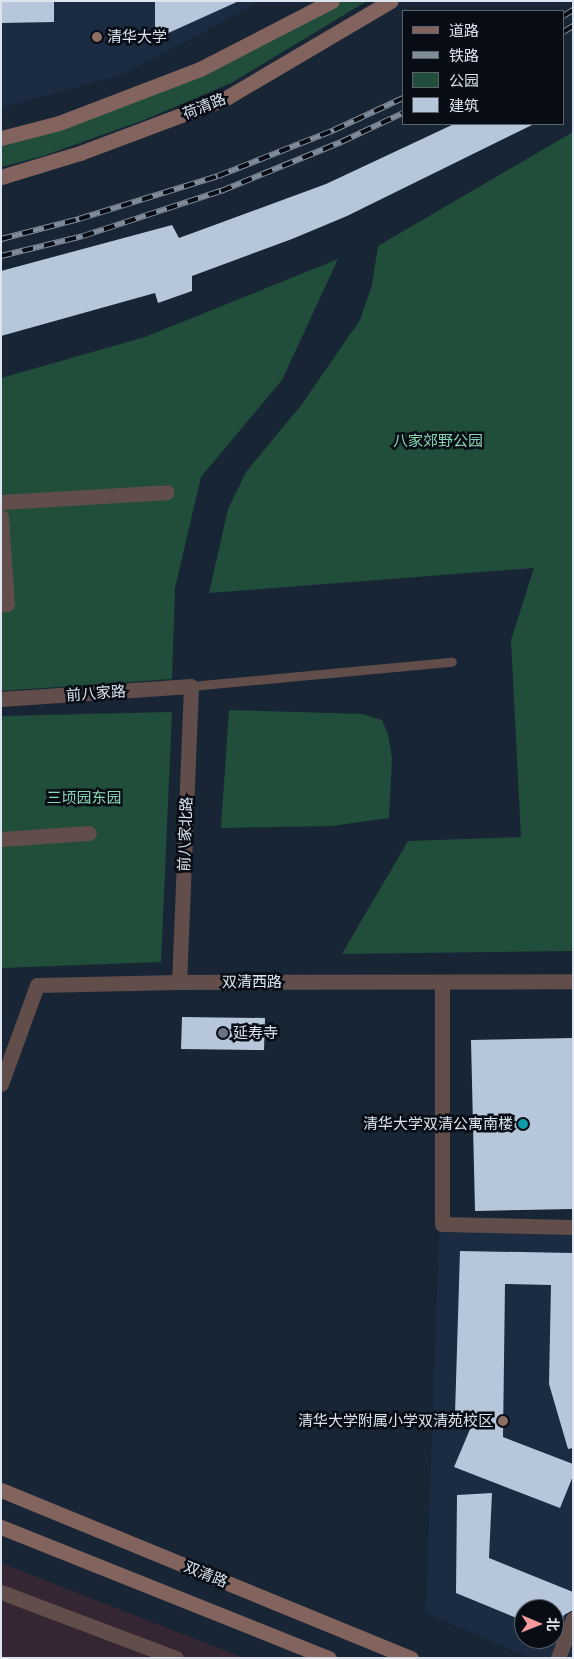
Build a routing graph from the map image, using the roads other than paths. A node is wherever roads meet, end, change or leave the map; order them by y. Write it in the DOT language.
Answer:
graph roads {
  1 [pos="332,1"];
  2 [pos="391,1"];
  3 [pos="1,138"];
  4 [pos="1,177"];
  5 [pos="167,492"];
  6 [pos="1,502"];
  7 [pos="1,517"];
  8 [pos="1,604"];
  9 [pos="452,662"];
  10 [pos="191,686"];
  11 [pos="1,700"];
  12 [pos="89,833"];
  13 [pos="1,839"];
  14 [pos="179,982"];
  15 [pos="573,982"];
  16 [pos="442,983"];
  17 [pos="1,1084"];
  18 [pos="573,1226"];
  19 [pos="1,1490"];
  20 [pos="1,1527"];
  21 [pos="1,1592"];
  22 [pos="573,1619"];
  23 [pos="176,1658"];
  24 [pos="328,1658"];
  25 [pos="411,1658"];
  26 [pos="558,1658"];
  1 -- 3 [label="main road"];
  2 -- 4 [label="main road, 荷清路"];
  5 -- 6 [label="street"];
  7 -- 8 [label="street"];
  9 -- 10 [label="lane"];
  10 -- 11 [label="street, 前八家路"];
  10 -- 14 [label="street, 前八家北路"];
  12 -- 13 [label="street"];
  14 -- 16 [label="street, 双清西路"];
  14 -- 17 [label="street, 双清西路"];
  15 -- 16 [label="street, 双清西路"];
  16 -- 18 [label="street"];
  19 -- 25 [label="main road, 双清路"];
  20 -- 24 [label="main road"];
  21 -- 23 [label="street"];
  22 -- 26 [label="street"];
}
